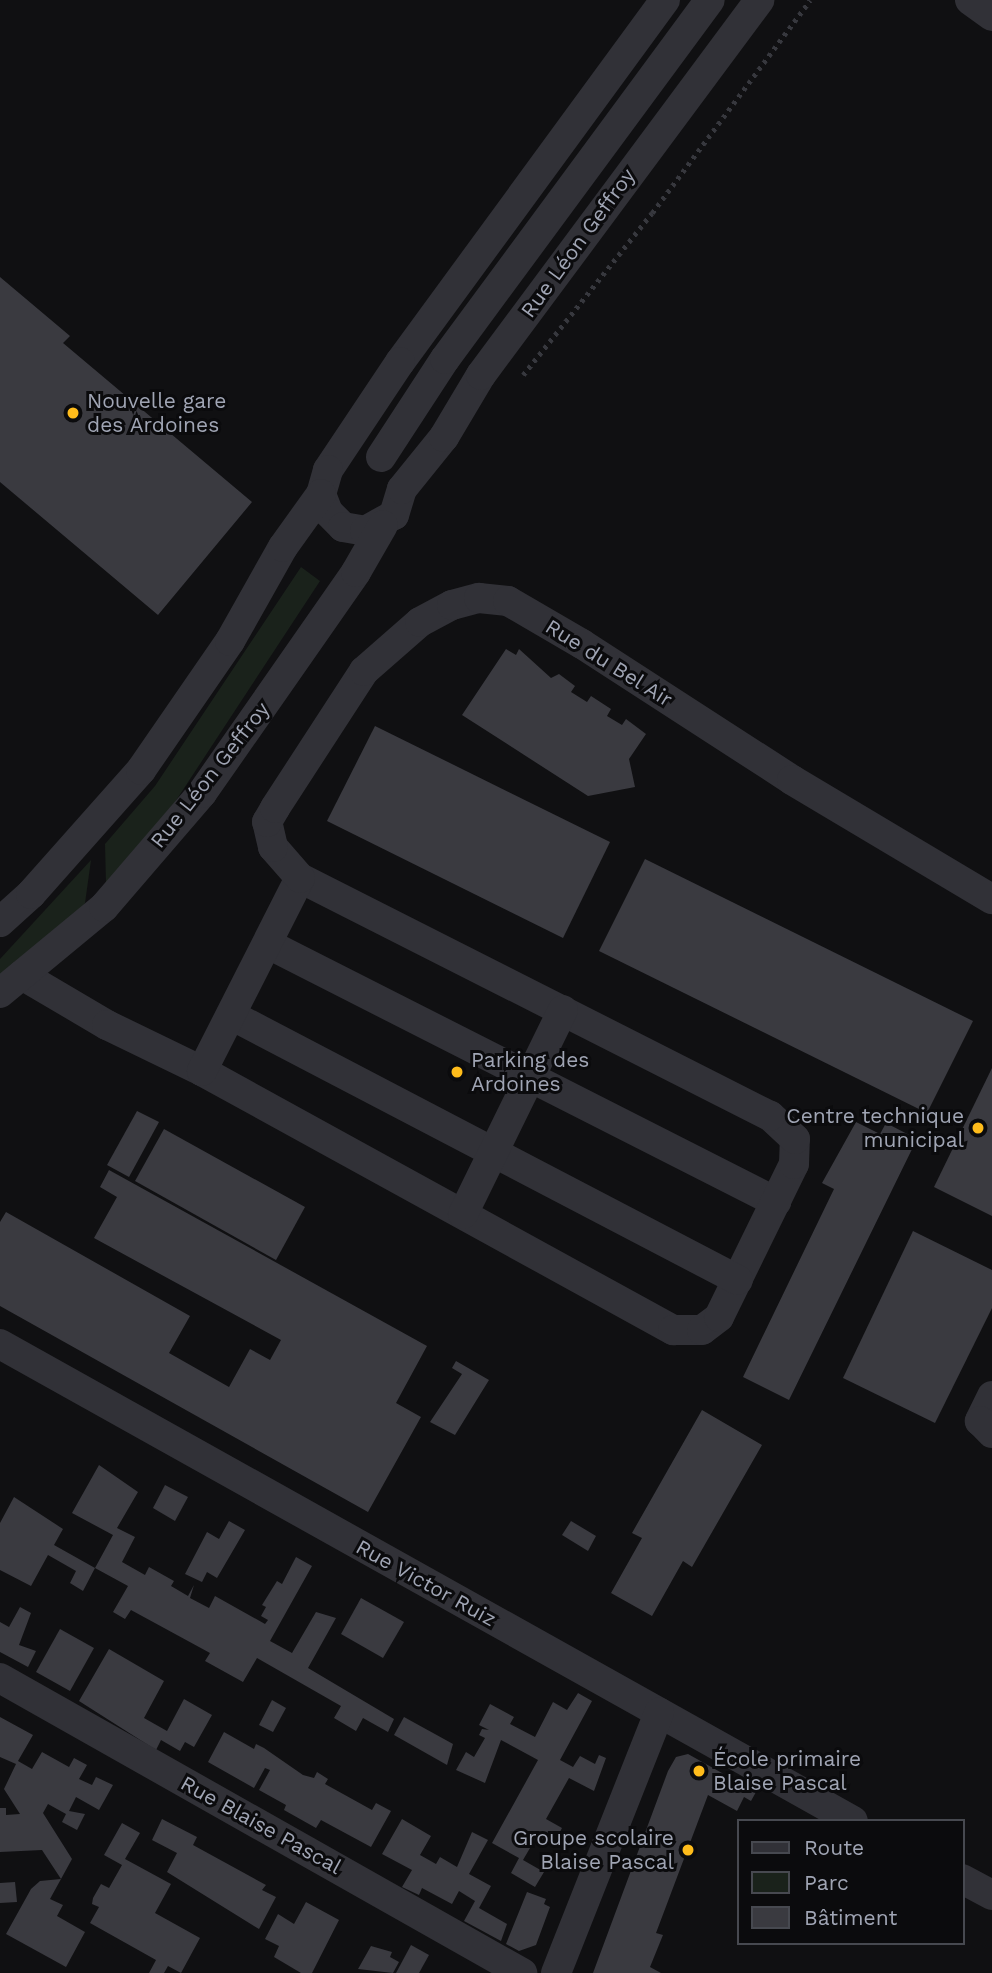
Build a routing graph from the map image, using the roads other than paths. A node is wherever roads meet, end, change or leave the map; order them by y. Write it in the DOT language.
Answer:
graph roads {
  1 [pos="665,0"];
  2 [pos="710,0"];
  3 [pos="760,0"];
  4 [pos="970,0"];
  5 [pos="992,16"];
  6 [pos="382,457"];
  7 [pos="321,494"];
  8 [pos="383,525"];
  9 [pos="300,878"];
  10 [pos="992,899"];
  11 [pos="0,922"];
  12 [pos="268,944"];
  13 [pos="11,984"];
  14 [pos="563,1010"];
  15 [pos="231,1015"];
  16 [pos="202,1071"];
  17 [pos="532,1074"];
  18 [pos="495,1153"];
  19 [pos="776,1202"];
  20 [pos="463,1214"];
  21 [pos="738,1280"];
  22 [pos="0,1344"];
  23 [pos="992,1396"];
  24 [pos="992,1433"];
  25 [pos="0,1678"];
  26 [pos="659,1713"];
  27 [pos="849,1819"];
  28 [pos="964,1880"];
  29 [pos="992,1895"];
  30 [pos="522,1973"];
  31 [pos="556,1973"];
  1 -- 7 [label="street"];
  2 -- 6 [label="street"];
  3 -- 8 [label="street, Rue Léon Geffroy"];
  4 -- 5 [label="street"];
  7 -- 8 [label="street"];
  7 -- 11 [label="street"];
  8 -- 13 [label="street, Rue Léon Geffroy"];
  9 -- 10 [label="street, Rue du Bel Air"];
  9 -- 12 [label="street"];
  9 -- 14 [label="street"];
  12 -- 15 [label="street"];
  12 -- 17 [label="street"];
  13 -- 16 [label="street"];
  14 -- 17 [label="street"];
  14 -- 19 [label="street"];
  15 -- 16 [label="street"];
  15 -- 18 [label="street"];
  16 -- 20 [label="street"];
  17 -- 18 [label="street"];
  17 -- 19 [label="street"];
  18 -- 20 [label="street"];
  18 -- 21 [label="street"];
  19 -- 21 [label="street"];
  20 -- 21 [label="street"];
  22 -- 26 [label="street, Rue Victor Ruiz"];
  23 -- 24 [label="street"];
  25 -- 30 [label="street, Rue Blaise Pascal"];
  26 -- 27 [label="street, Rue Victor Ruiz"];
  26 -- 31 [label="street"];
  28 -- 29 [label="street"];
}
